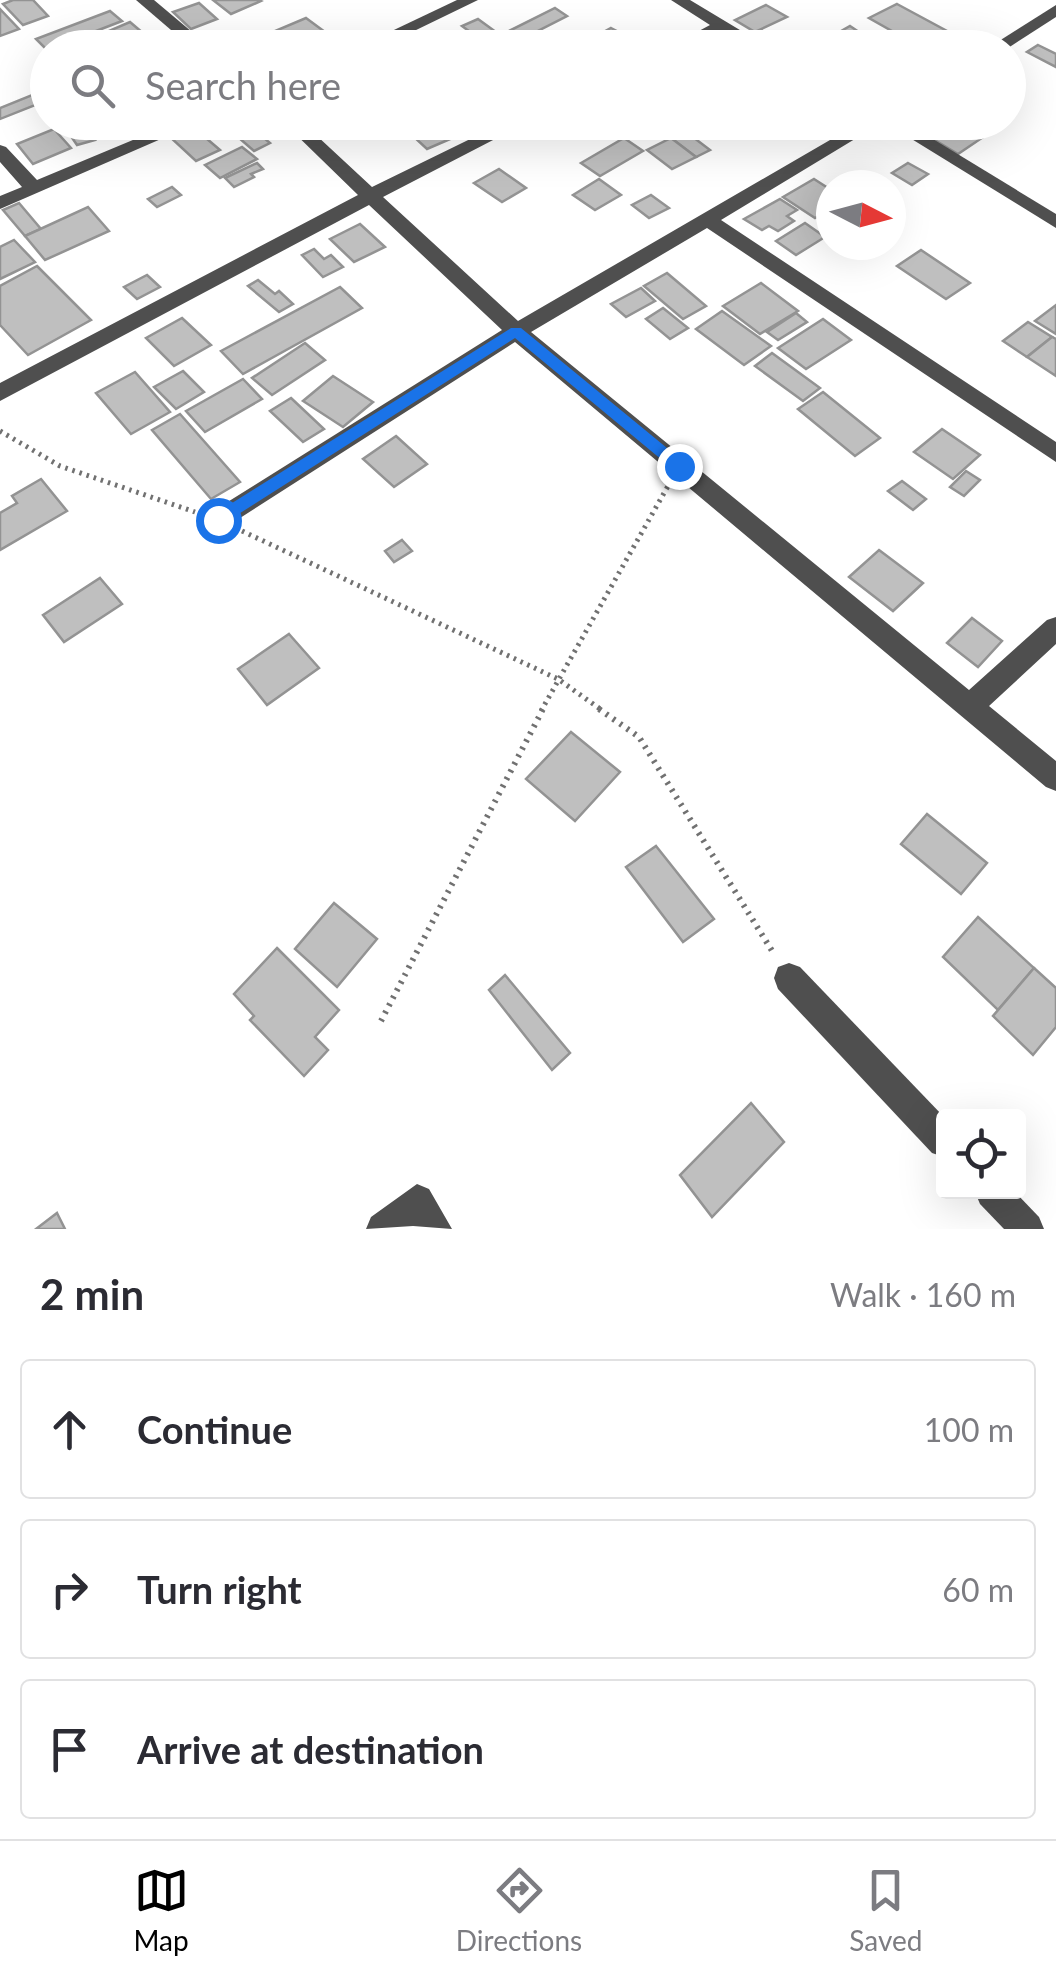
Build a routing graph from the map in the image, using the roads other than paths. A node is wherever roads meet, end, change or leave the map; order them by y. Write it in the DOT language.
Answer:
graph roads {
  1 [pos="144,0"];
  2 [pos="470,0"];
  3 [pos="680,0"];
  4 [pos="1056,10"];
  5 [pos="722,24"];
  6 [pos="181,30"];
  7 [pos="404,30"];
  8 [pos="710,30"];
  9 [pos="732,30"];
  10 [pos="1024,30"];
  11 [pos="149,140"];
  12 [pos="310,140"];
  13 [pos="484,140"];
  14 [pos="844,140"];
  15 [pos="922,140"];
  16 [pos="0,151"];
  17 [pos="34,188"];
  18 [pos="370,196"];
  19 [pos="0,204"];
  20 [pos="708,220"];
  21 [pos="1056,222"];
  22 [pos="516,331"];
  23 [pos="0,393"];
  24 [pos="1056,453"];
  25 [pos="218,520"];
  26 [pos="1056,628"];
  27 [pos="970,706"];
  28 [pos="1056,778"];
  29 [pos="789,978"];
  30 [pos="936,1133"];
  31 [pos="999,1199"];
  32 [pos="383,1229"];
  33 [pos="435,1229"];
  34 [pos="1027,1229"];
  1 -- 6 [label="street"];
  2 -- 7 [label="street"];
  3 -- 5 [label="street"];
  4 -- 10 [label="street"];
  5 -- 8 [label="street"];
  5 -- 9 [label="street"];
  11 -- 17 [label="street"];
  12 -- 18 [label="street"];
  13 -- 18 [label="street"];
  14 -- 20 [label="street"];
  15 -- 21 [label="street"];
  16 -- 17 [label="street"];
  17 -- 19 [label="street"];
  18 -- 22 [label="street"];
  18 -- 23 [label="street"];
  20 -- 22 [label="street"];
  20 -- 24 [label="street"];
  22 -- 25 [label="street"];
  22 -- 27 [label="street"];
  26 -- 27 [label="street"];
  27 -- 28 [label="street"];
  29 -- 30 [label="street"];
  31 -- 34 [label="street"];
  32 -- 33 [label="street"];
}
